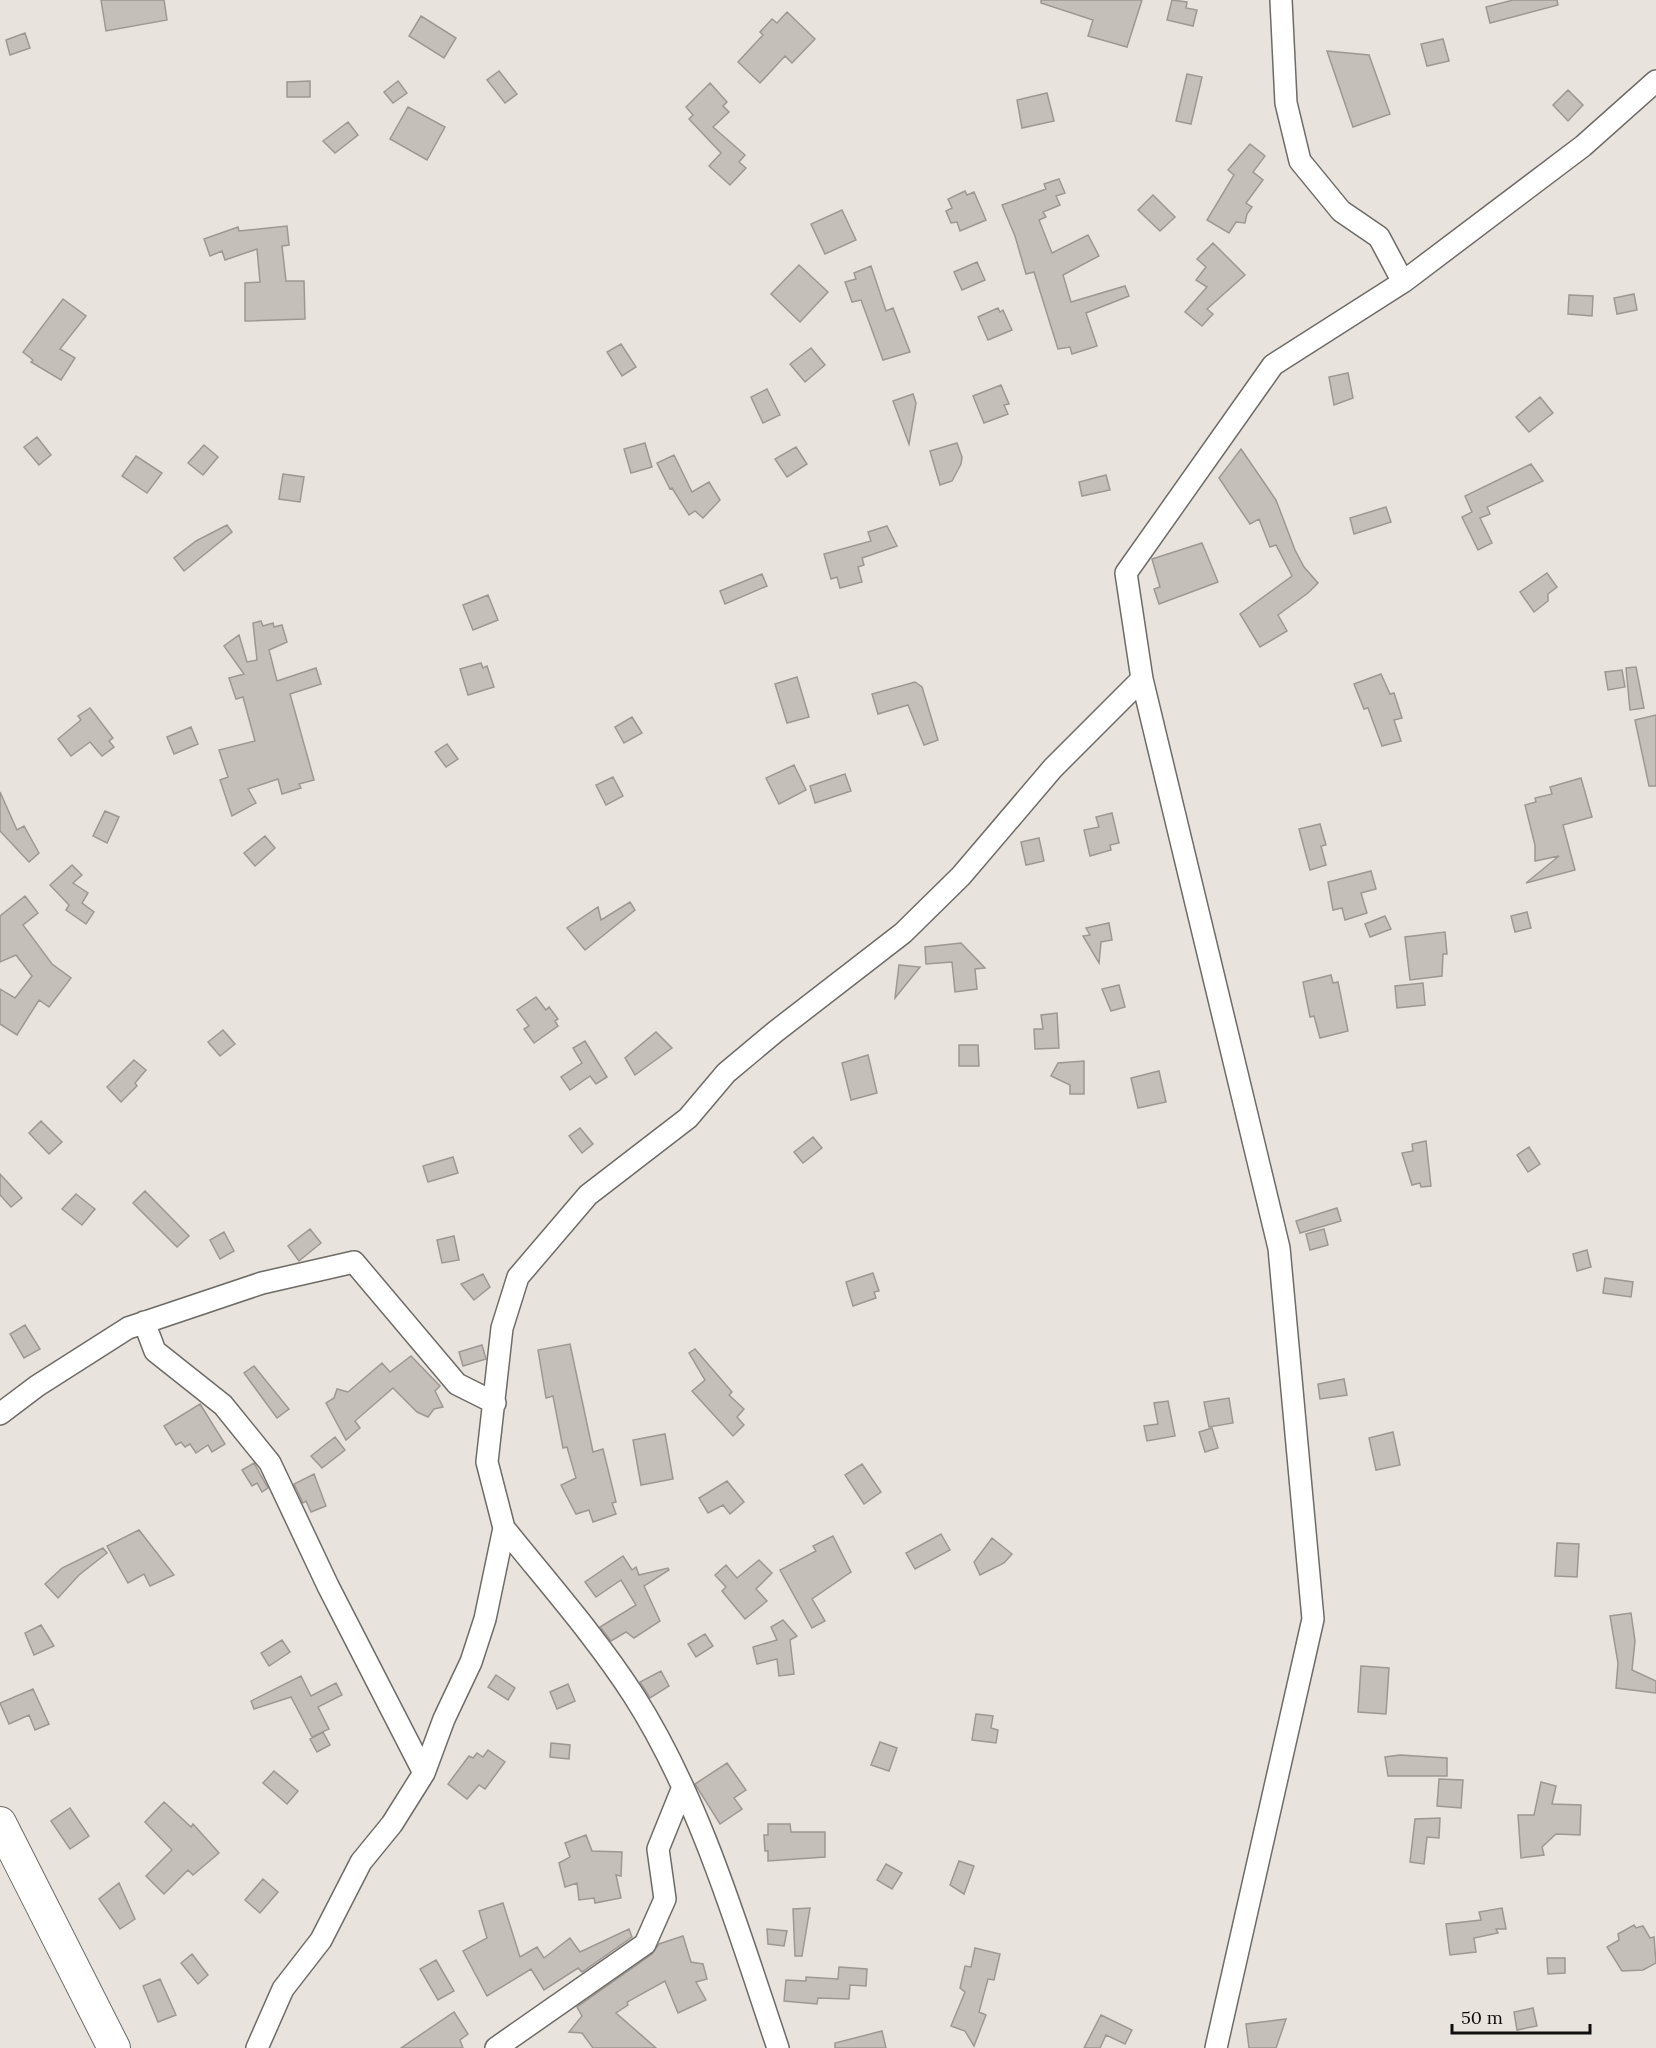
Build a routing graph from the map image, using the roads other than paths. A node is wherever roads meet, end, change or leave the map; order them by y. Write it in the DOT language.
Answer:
graph roads {
  1 [pos="1281,0"];
  2 [pos="1656,81"];
  3 [pos="1403,282"];
  4 [pos="1142,679"];
  5 [pos="144,1322"];
  6 [pos="495,1403"];
  7 [pos="0,1414"];
  8 [pos="504,1528"];
  9 [pos="424,1773"];
  10 [pos="683,1787"];
  11 [pos="0,1823"];
  12 [pos="114,2048"];
  13 [pos="257,2048"];
  14 [pos="496,2048"];
  15 [pos="778,2048"];
  16 [pos="1216,2048"];
  1 -- 3 [label="street"];
  2 -- 3 [label="street"];
  3 -- 4 [label="street"];
  4 -- 6 [label="street"];
  4 -- 16 [label="street"];
  5 -- 6 [label="street"];
  5 -- 7 [label="street"];
  5 -- 9 [label="street"];
  6 -- 8 [label="street"];
  8 -- 9 [label="street"];
  8 -- 10 [label="street"];
  9 -- 13 [label="street"];
  10 -- 14 [label="street"];
  10 -- 15 [label="street"];
  11 -- 12 [label="main road"];
}
